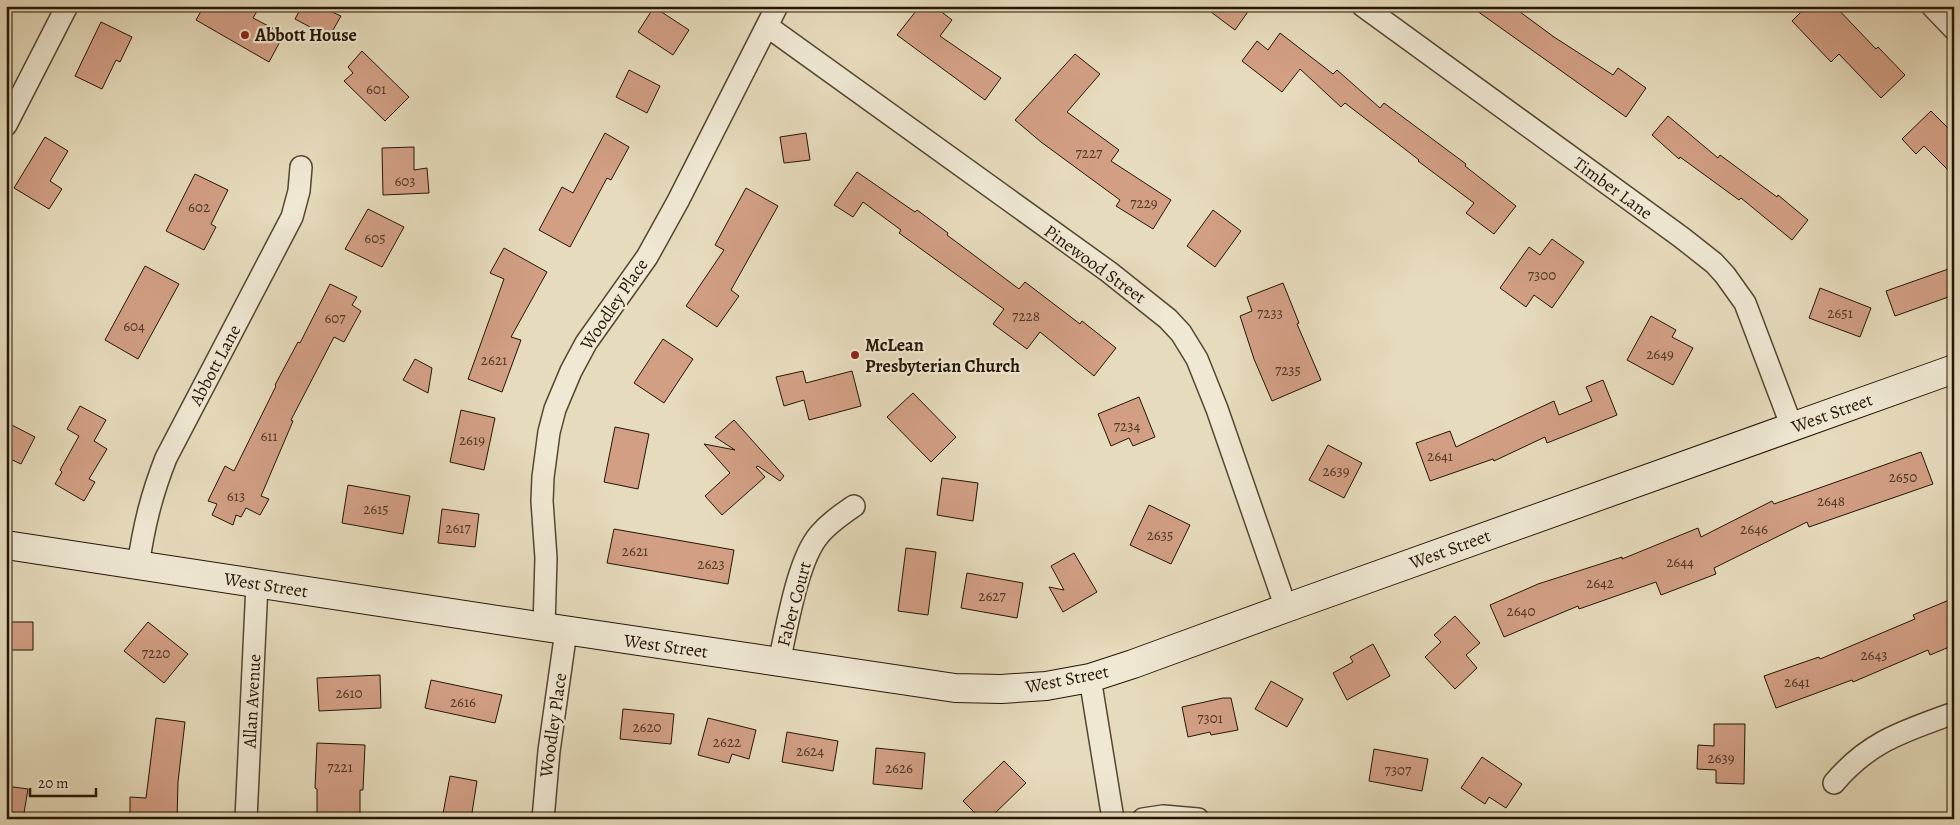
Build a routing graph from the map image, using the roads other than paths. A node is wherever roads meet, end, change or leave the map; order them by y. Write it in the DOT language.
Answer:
graph roads {
  1 [pos="67,6"];
  2 [pos="777,6"];
  3 [pos="1363,6"];
  4 [pos="1932,6"];
  5 [pos="767,26"];
  6 [pos="1954,29"];
  7 [pos="6,124"];
  8 [pos="301,167"];
  9 [pos="1954,369"];
  10 [pos="1792,427"];
  11 [pos="854,506"];
  12 [pos="6,545"];
  13 [pos="138,566"];
  14 [pos="257,584"];
  15 [pos="1286,608"];
  16 [pos="555,629"];
  17 [pos="779,662"];
  18 [pos="1090,678"];
  19 [pos="1954,713"];
  20 [pos="1834,783"];
  21 [pos="246,819"];
  22 [pos="542,819"];
  23 [pos="1113,819"];
  24 [pos="1143,819"];
  25 [pos="1198,819"];
  1 -- 7 [label="street"];
  2 -- 5 [label="street, Woodley Place"];
  3 -- 10 [label="street, Timber Lane"];
  4 -- 6 [label="street"];
  5 -- 15 [label="street, Pinewood Street"];
  5 -- 16 [label="street, Woodley Place"];
  8 -- 13 [label="street, Abbott Lane"];
  9 -- 10 [label="main road, West Street"];
  10 -- 15 [label="main road, West Street"];
  11 -- 17 [label="street, Faber Court"];
  12 -- 13 [label="main road, West Street"];
  13 -- 14 [label="main road, West Street"];
  14 -- 16 [label="main road, West Street"];
  14 -- 21 [label="street, Allan Avenue"];
  15 -- 18 [label="main road, West Street"];
  16 -- 17 [label="main road, West Street"];
  16 -- 22 [label="street, Woodley Place"];
  17 -- 18 [label="main road, West Street"];
  18 -- 23 [label="street"];
  19 -- 20 [label="street"];
  24 -- 25 [label="street"];
}
